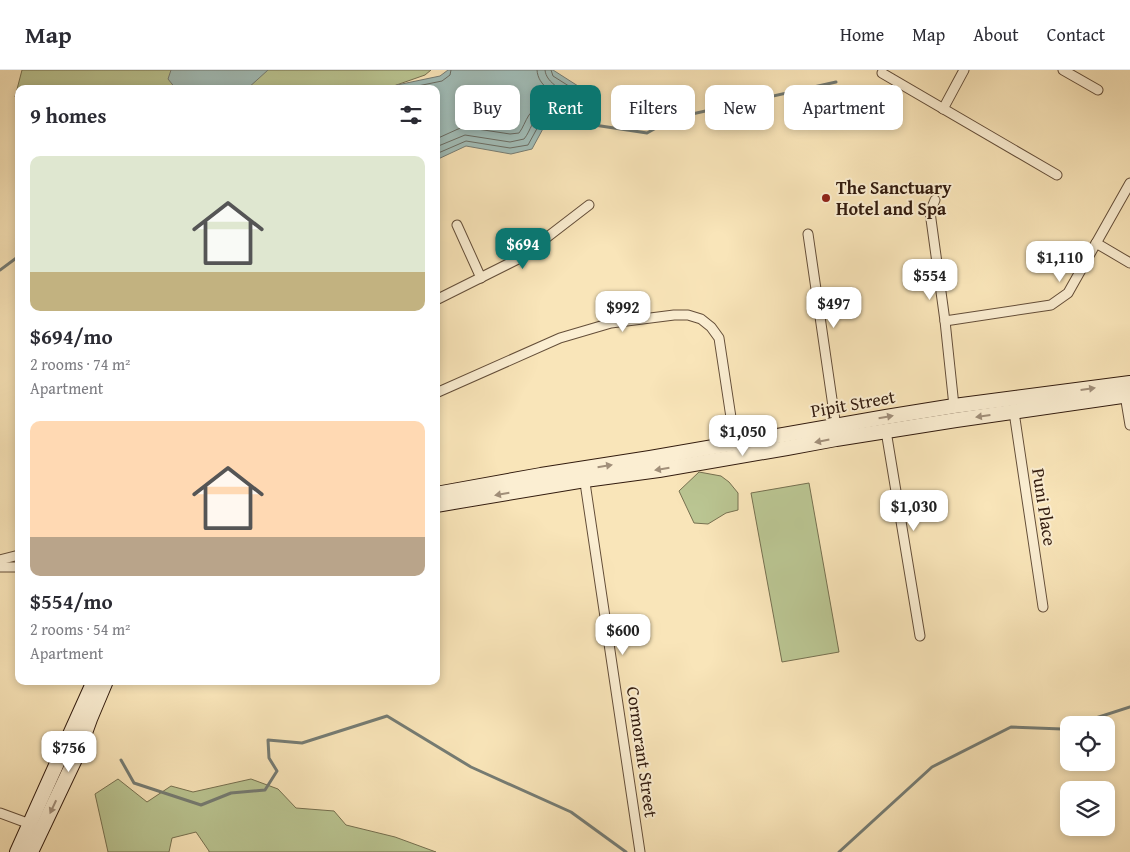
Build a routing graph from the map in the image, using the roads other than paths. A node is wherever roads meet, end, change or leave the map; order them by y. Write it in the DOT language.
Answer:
graph roads {
  1 [pos="964,70"];
  2 [pos="1062,70"];
  3 [pos="882,73"];
  4 [pos="1098,90"];
  5 [pos="943,109"];
  6 [pos="1057,175"];
  7 [pos="1130,183"];
  8 [pos="935,200"];
  9 [pos="589,205"];
  10 [pos="457,225"];
  11 [pos="808,234"];
  12 [pos="1096,243"];
  13 [pos="1130,263"];
  14 [pos="481,278"];
  15 [pos="440,298"];
  16 [pos="945,321"];
  17 [pos="440,391"];
  18 [pos="1128,391"];
  19 [pos="954,406"];
  20 [pos="1014,412"];
  21 [pos="1130,425"];
  22 [pos="836,427"];
  23 [pos="886,431"];
  24 [pos="735,444"];
  25 [pos="584,474"];
  26 [pos="440,493"];
  27 [pos="440,504"];
  28 [pos="15,556"];
  29 [pos="0,560"];
  30 [pos="0,567"];
  31 [pos="15,567"];
  32 [pos="1043,607"];
  33 [pos="920,636"];
  34 [pos="92,685"];
  35 [pos="104,685"];
  36 [pos="0,813"];
  37 [pos="30,824"];
  38 [pos="17,852"];
  39 [pos="31,852"];
  40 [pos="640,852"];
  1 -- 5 [label="street"];
  2 -- 4 [label="street"];
  3 -- 5 [label="street"];
  5 -- 6 [label="street"];
  7 -- 12 [label="street"];
  8 -- 16 [label="street"];
  9 -- 14 [label="street"];
  10 -- 14 [label="street"];
  11 -- 22 [label="street"];
  12 -- 13 [label="street"];
  12 -- 16 [label="street"];
  14 -- 15 [label="street"];
  16 -- 19 [label="street"];
  17 -- 24 [label="street"];
  19 -- 18 [label="main road, Pipit Street, one-way"];
  18 -- 20 [label="main road, Pipit Street"];
  18 -- 21 [label="street"];
  22 -- 19 [label="main road, Pipit Street, one-way"];
  20 -- 23 [label="main road, Pipit Street, one-way"];
  20 -- 32 [label="street, Puni Place"];
  22 -- 24 [label="main road, Pipit Street"];
  23 -- 25 [label="main road, Pipit Street, one-way"];
  23 -- 33 [label="street"];
  25 -- 24 [label="main road, Pipit Street, one-way"];
  25 -- 26 [label="main road, Pipit Street"];
  25 -- 27 [label="main road, Pipit Street, one-way"];
  25 -- 40 [label="street, Cormorant Street"];
  28 -- 29 [label="street"];
  30 -- 31 [label="street"];
  34 -- 37 [label="main road"];
  35 -- 39 [label="main road, one-way"];
  36 -- 37 [label="street"];
  37 -- 38 [label="main road"];
}
